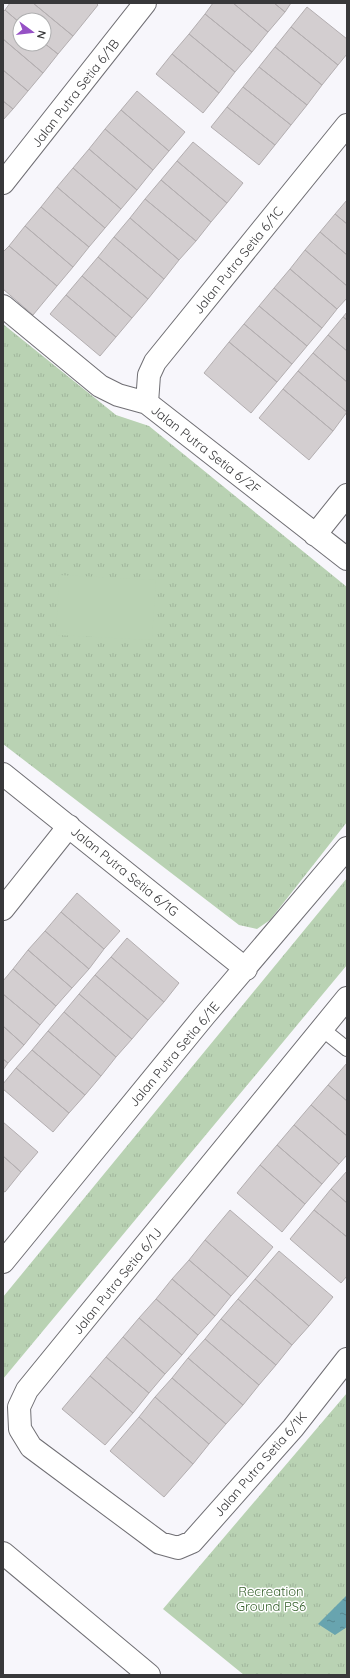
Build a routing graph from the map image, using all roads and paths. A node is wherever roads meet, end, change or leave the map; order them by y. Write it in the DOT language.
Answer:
graph roads {
  1 [pos="146,3"];
  2 [pos="347,125"];
  3 [pos="3,183"];
  4 [pos="3,306"];
  5 [pos="147,403"];
  6 [pos="347,495"];
  7 [pos="315,535"];
  8 [pos="347,559"];
  9 [pos="3,774"];
  10 [pos="69,826"];
  11 [pos="347,848"];
  12 [pos="3,909"];
  13 [pos="246,969"];
  14 [pos="347,998"];
  15 [pos="322,1029"];
  16 [pos="347,1049"];
  17 [pos="3,1262"];
  18 [pos="347,1359"];
  19 [pos="160,1543"];
  20 [pos="3,1554"];
  21 [pos="148,1675"];
  1 -- 3 [label="street, Jalan Putra Setia 6/1B"];
  2 -- 5 [label="street, Jalan Putra Setia 6/1C"];
  4 -- 5 [label="street, Jalan Putra Setia 6/2F"];
  5 -- 7 [label="street, Jalan Putra Setia 6/2F"];
  6 -- 7 [label="street"];
  7 -- 8 [label="street, Jalan Putra Setia 6/2F"];
  9 -- 10 [label="street, Jalan Putra Setia 6/1G"];
  10 -- 12 [label="street"];
  10 -- 13 [label="street, Jalan Putra Setia 6/1G"];
  11 -- 13 [label="street, Jalan Putra Setia 6/1E"];
  13 -- 17 [label="street, Jalan Putra Setia 6/1E"];
  14 -- 15 [label="street, Jalan Putra Setia 6/1J"];
  15 -- 16 [label="lane"];
  15 -- 19 [label="street, Jalan Putra Setia 6/1J"];
  18 -- 19 [label="street, Jalan Putra Setia 6/1K"];
  20 -- 21 [label="street"];
}
